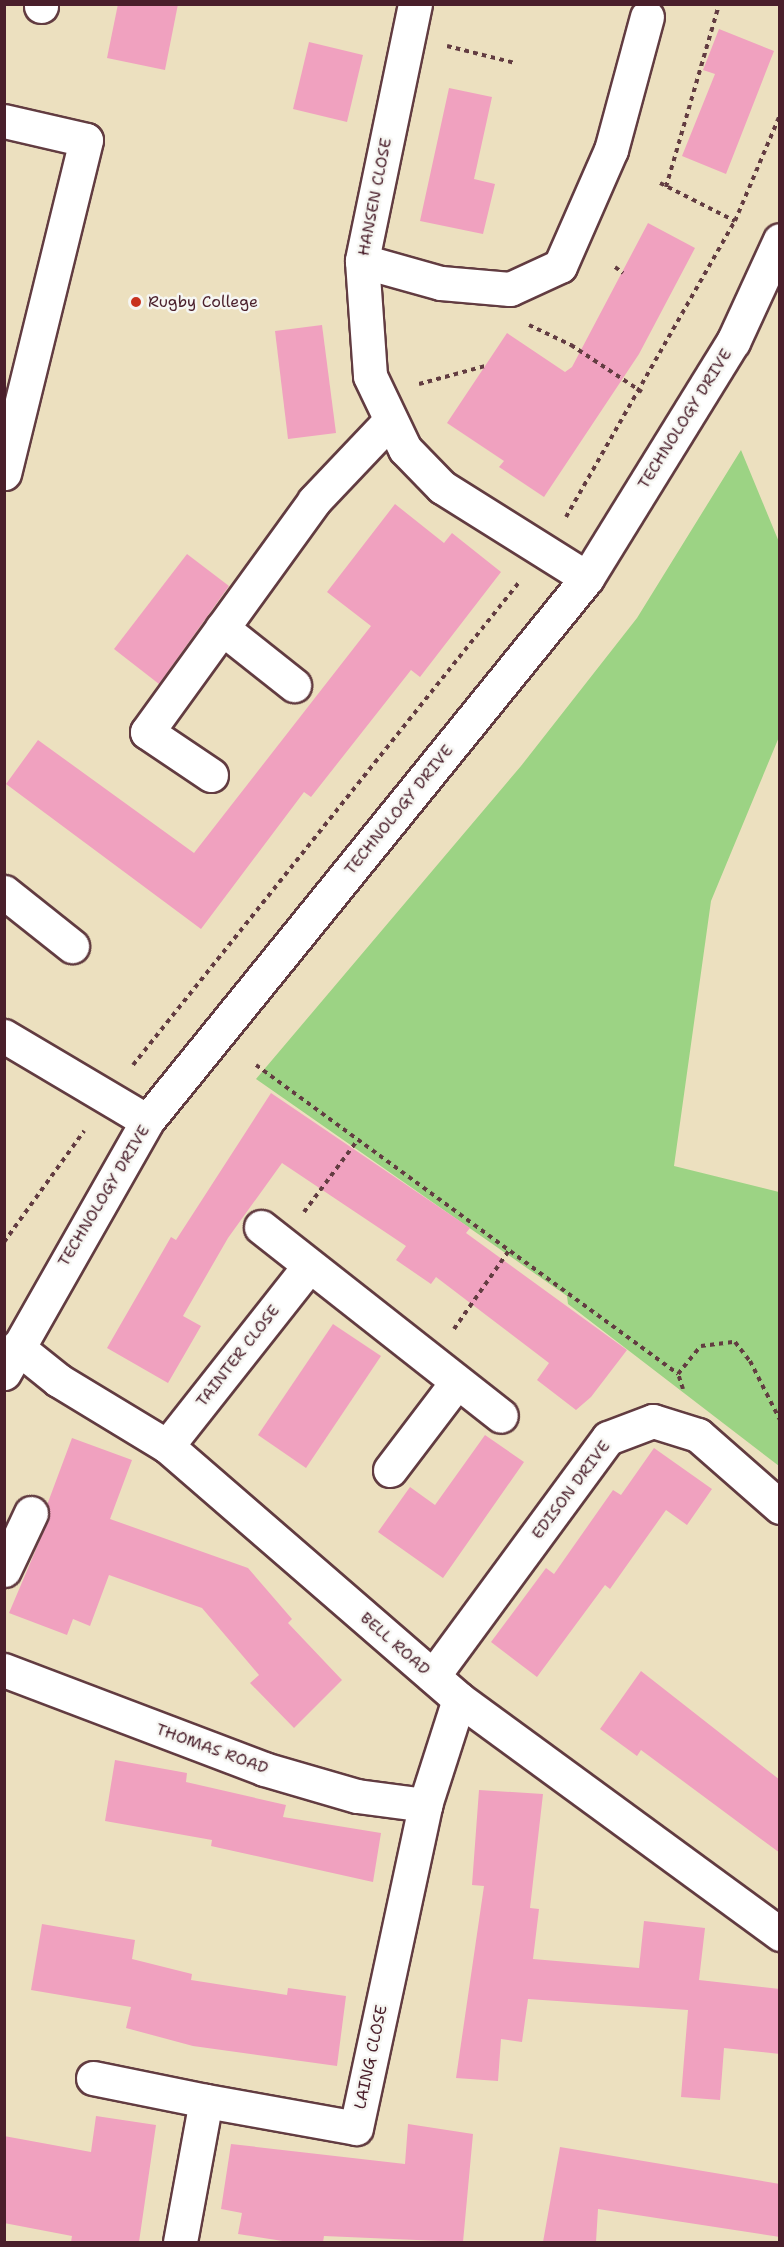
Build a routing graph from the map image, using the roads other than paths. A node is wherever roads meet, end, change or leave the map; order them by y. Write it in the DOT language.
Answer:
graph roads {
  1 [pos="415,4"];
  2 [pos="647,17"];
  3 [pos="4,121"];
  4 [pos="780,240"];
  5 [pos="362,261"];
  6 [pos="385,413"];
  7 [pos="7,453"];
  8 [pos="587,578"];
  9 [pos="222,628"];
  10 [pos="294,685"];
  11 [pos="211,775"];
  12 [pos="4,891"];
  13 [pos="72,946"];
  14 [pos="4,1036"];
  15 [pos="147,1121"];
  16 [pos="271,1235"];
  17 [pos="309,1266"];
  18 [pos="11,1360"];
  19 [pos="456,1383"];
  20 [pos="501,1416"];
  21 [pos="167,1446"];
  22 [pos="390,1470"];
  23 [pos="780,1507"];
  24 [pos="31,1513"];
  25 [pos="4,1570"];
  26 [pos="4,1670"];
  27 [pos="433,1676"];
  28 [pos="459,1699"];
  29 [pos="425,1805"];
  30 [pos="780,1934"];
  31 [pos="93,2078"];
  32 [pos="206,2101"];
  33 [pos="180,2242"];
  1 -- 5 [label="street, HANSEN CLOSE"];
  2 -- 5 [label="street"];
  3 -- 7 [label="street"];
  4 -- 8 [label="street, TECHNOLOGY DRIVE"];
  5 -- 6 [label="street, HANSEN CLOSE"];
  6 -- 8 [label="street, HANSEN CLOSE"];
  6 -- 9 [label="street"];
  8 -- 15 [label="street, TECHNOLOGY DRIVE"];
  9 -- 10 [label="street"];
  9 -- 11 [label="street"];
  12 -- 13 [label="street"];
  14 -- 15 [label="street"];
  15 -- 18 [label="street, TECHNOLOGY DRIVE"];
  16 -- 17 [label="street"];
  17 -- 19 [label="street"];
  17 -- 21 [label="street, TAINTER CLOSE"];
  18 -- 21 [label="street, BELL ROAD"];
  19 -- 20 [label="street"];
  19 -- 22 [label="street"];
  21 -- 27 [label="street, BELL ROAD"];
  23 -- 27 [label="street, EDISON DRIVE"];
  24 -- 25 [label="street"];
  26 -- 29 [label="street, THOMAS ROAD"];
  27 -- 28 [label="street, BELL ROAD"];
  28 -- 29 [label="street, LAING CLOSE"];
  28 -- 30 [label="street, BELL ROAD"];
  29 -- 32 [label="street, LAING CLOSE"];
  31 -- 32 [label="street"];
  32 -- 33 [label="street"];
}
